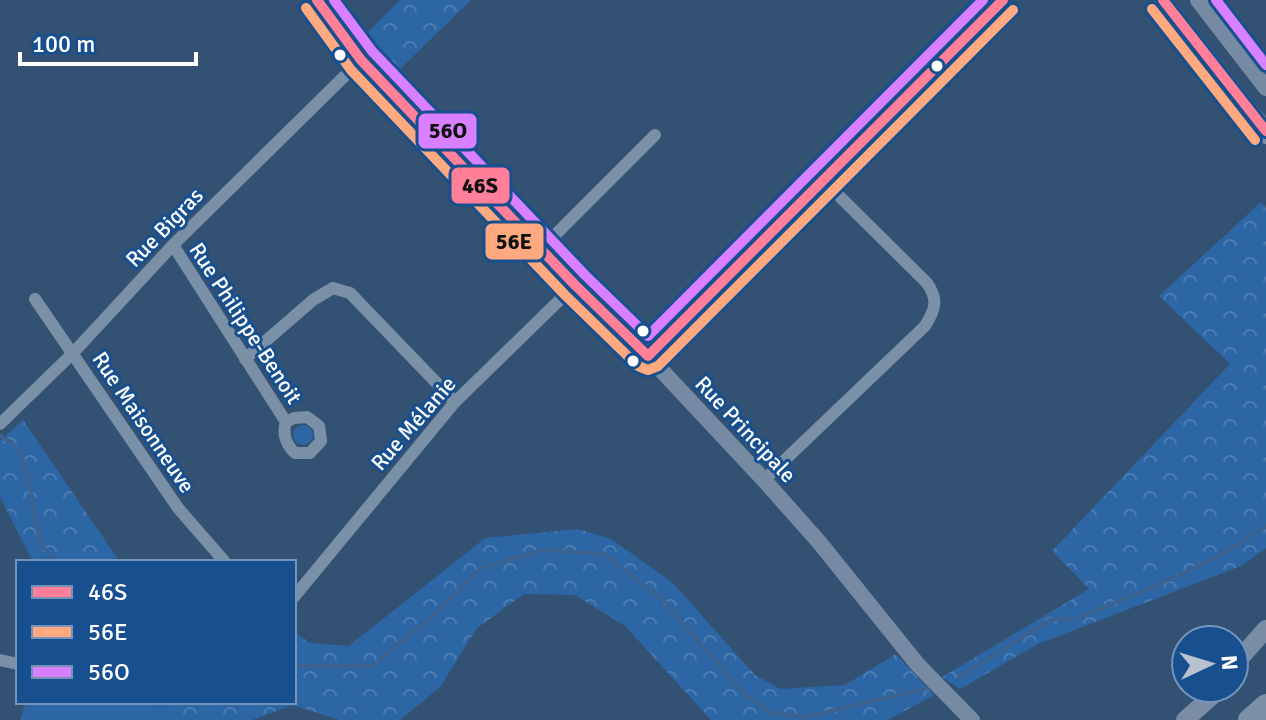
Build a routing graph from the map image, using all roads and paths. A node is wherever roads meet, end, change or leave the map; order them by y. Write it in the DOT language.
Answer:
graph roads {
  1 [pos="317,0"];
  2 [pos="1003,0"];
  3 [pos="1163,0"];
  4 [pos="1198,0"];
  5 [pos="361,60"];
  6 [pos="1266,88"];
  7 [pos="1263,129"];
  8 [pos="655,135"];
  9 [pos="823,180"];
  10 [pos="173,245"];
  11 [pos="541,249"];
  12 [pos="575,285"];
  13 [pos="35,299"];
  14 [pos="73,353"];
  15 [pos="648,356"];
  16 [pos="245,359"];
  17 [pos="455,402"];
  18 [pos="4,420"];
  19 [pos="286,422"];
  20 [pos="764,480"];
  21 [pos="223,560"];
  22 [pos="296,595"];
  23 [pos="1266,629"];
  24 [pos="1250,647"];
  25 [pos="1266,649"];
  26 [pos="1250,663"];
  27 [pos="1199,704"];
  28 [pos="1203,704"];
  29 [pos="1266,705"];
  30 [pos="972,720"];
  31 [pos="1185,720"];
  32 [pos="1249,720"];
  1 -- 5 [label="street, Rue Principale"];
  2 -- 9 [label="street"];
  3 -- 7 [label="street"];
  4 -- 6 [label="street"];
  5 -- 10 [label="street, Rue Bigras"];
  5 -- 11 [label="street, Rue Principale"];
  8 -- 11 [label="street"];
  9 -- 15 [label="street"];
  9 -- 20 [label="street"];
  10 -- 14 [label="street, Rue Bigras"];
  10 -- 16 [label="street, Rue Philippe-Benoit"];
  11 -- 12 [label="street, Rue Principale"];
  12 -- 15 [label="street, Rue Principale"];
  12 -- 17 [label="street, Rue Mélanie"];
  13 -- 14 [label="street, Rue Maisonneuve"];
  14 -- 18 [label="street, Rue Bigras"];
  14 -- 21 [label="street, Rue Maisonneuve"];
  15 -- 20 [label="street, Rue Principale"];
  16 -- 17 [label="street"];
  16 -- 19 [label="street, Rue Philippe-Benoit"];
  17 -- 22 [label="street, Rue Mélanie"];
  20 -- 30 [label="street, Rue Principale"];
  23 -- 24 [label="main road"];
  25 -- 26 [label="main road"];
  27 -- 31 [label="main road"];
  28 -- 31 [label="main road"];
  29 -- 32 [label="highway"];
}
